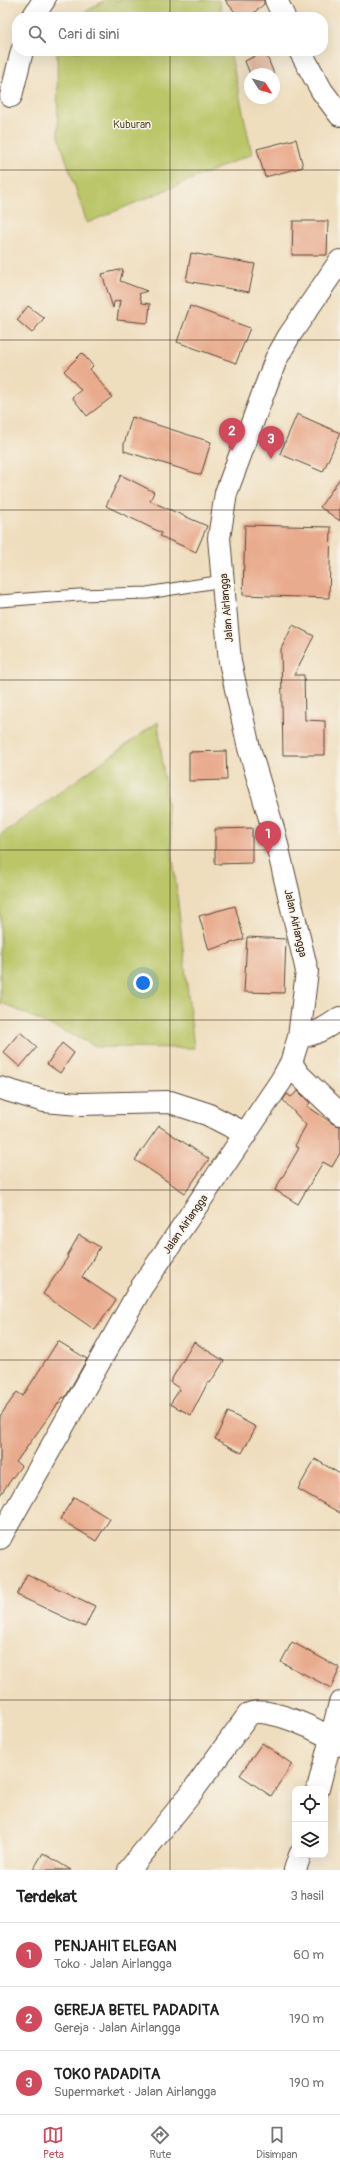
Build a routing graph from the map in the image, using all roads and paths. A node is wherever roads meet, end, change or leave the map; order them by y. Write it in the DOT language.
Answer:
graph roads {
  1 [pos="44,0"];
  2 [pos="276,0"];
  3 [pos="36,12"];
  4 [pos="282,12"];
  5 [pos="21,56"];
  6 [pos="303,56"];
  7 [pos="11,96"];
  8 [pos="340,115"];
  9 [pos="340,261"];
  10 [pos="224,581"];
  11 [pos="0,602"];
  12 [pos="340,1018"];
  13 [pos="299,1037"];
  14 [pos="291,1063"];
  15 [pos="0,1088"];
  16 [pos="340,1114"];
  17 [pos="246,1134"];
  18 [pos="0,1538"];
  19 [pos="340,1704"];
  20 [pos="336,1741"];
  21 [pos="319,1786"];
  22 [pos="299,1858"];
  23 [pos="130,1870"];
  24 [pos="295,1870"];
  1 -- 3 [label="street"];
  2 -- 4 [label="street"];
  5 -- 7 [label="street"];
  6 -- 8 [label="street"];
  9 -- 10 [label="street, Jalan Airlangga"];
  10 -- 11 [label="lane"];
  10 -- 13 [label="street, Jalan Airlangga"];
  12 -- 13 [label="street"];
  13 -- 14 [label="street, Jalan Airlangga"];
  14 -- 16 [label="street"];
  14 -- 17 [label="street, Jalan Airlangga"];
  15 -- 17 [label="street"];
  17 -- 18 [label="street, Jalan Airlangga"];
  19 -- 20 [label="street"];
  20 -- 21 [label="street"];
  20 -- 23 [label="street"];
  22 -- 24 [label="street"];
}
